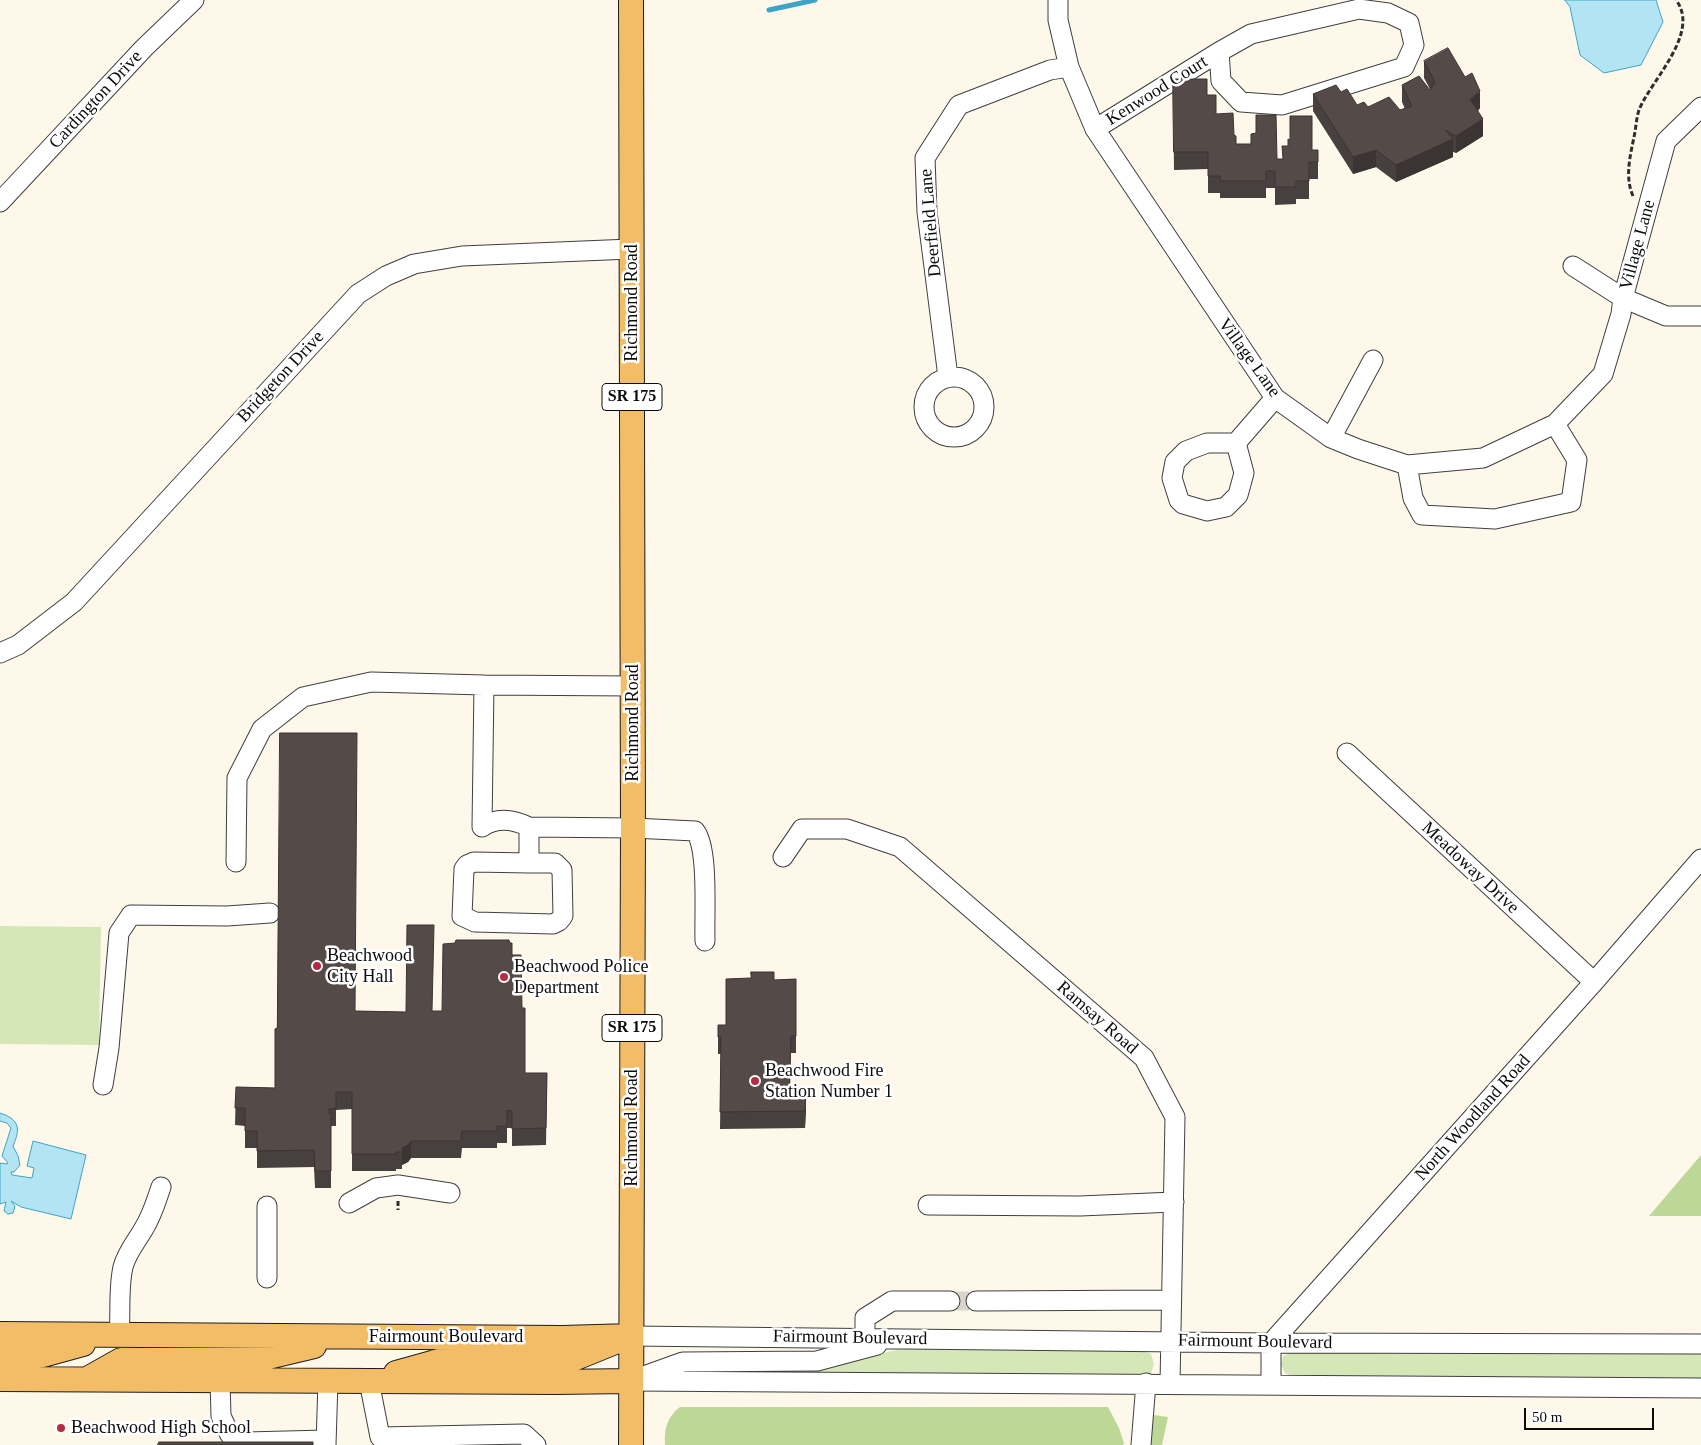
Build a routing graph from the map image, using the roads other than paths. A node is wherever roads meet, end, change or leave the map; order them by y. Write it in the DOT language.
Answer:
graph roads {
  1 [pos="194,0"];
  2 [pos="631,0"];
  3 [pos="1058,0"];
  4 [pos="1219,52"];
  5 [pos="1069,66"];
  6 [pos="1701,107"];
  7 [pos="1095,129"];
  8 [pos="0,202"];
  9 [pos="631,249"];
  10 [pos="1573,266"];
  11 [pos="1623,298"];
  12 [pos="1701,316"];
  13 [pos="1373,360"];
  14 [pos="948,377"];
  15 [pos="1275,398"];
  16 [pos="1555,424"];
  17 [pos="1331,438"];
  18 [pos="1236,443"];
  19 [pos="1408,465"];
  20 [pos="0,653"];
  21 [pos="484,685"];
  22 [pos="632,686"];
  23 [pos="1347,754"];
  24 [pos="529,826"];
  25 [pos="633,828"];
  26 [pos="783,857"];
  27 [pos="1701,860"];
  28 [pos="236,862"];
  29 [pos="529,863"];
  30 [pos="270,913"];
  31 [pos="705,941"];
  32 [pos="1594,982"];
  33 [pos="103,1085"];
  34 [pos="161,1187"];
  35 [pos="450,1193"];
  36 [pos="1174,1202"];
  37 [pos="350,1203"];
  38 [pos="928,1205"];
  39 [pos="267,1206"];
  40 [pos="267,1278"];
  41 [pos="1171,1300"];
  42 [pos="950,1301"];
  43 [pos="976,1301"];
  44 [pos="0,1334"];
  45 [pos="119,1336"];
  46 [pos="630,1336"];
  47 [pos="352,1337"];
  48 [pos="865,1338"];
  49 [pos="898,1339"];
  50 [pos="1170,1341"];
  51 [pos="1271,1343"];
  52 [pos="1701,1344"];
  53 [pos="0,1356"];
  54 [pos="0,1379"];
  55 [pos="87,1379"];
  56 [pos="220,1380"];
  57 [pos="328,1381"];
  58 [pos="370,1381"];
  59 [pos="631,1381"];
  60 [pos="1146,1383"];
  61 [pos="1170,1384"];
  62 [pos="1271,1386"];
  63 [pos="1701,1388"];
  64 [pos="326,1442"];
  65 [pos="536,1445"];
  66 [pos="631,1445"];
  67 [pos="1142,1445"];
  1 -- 8 [label="street, Cardington Drive"];
  2 -- 9 [label="main road, Richmond Road / SR 175"];
  3 -- 5 [label="street, Village Lane"];
  4 -- 4 [label="street, Kenwood Court"];
  4 -- 7 [label="street, Kenwood Court"];
  5 -- 7 [label="street, Village Lane"];
  5 -- 14 [label="street, Deerfield Lane"];
  6 -- 11 [label="street, Village Lane"];
  7 -- 15 [label="street, Village Lane"];
  9 -- 20 [label="street, Bridgeton Drive"];
  9 -- 22 [label="main road, Richmond Road / SR 175"];
  10 -- 11 [label="street"];
  11 -- 12 [label="street"];
  11 -- 16 [label="street, Village Lane"];
  13 -- 17 [label="street"];
  15 -- 17 [label="street, Village Lane"];
  15 -- 18 [label="street"];
  16 -- 19 [label="street, Village Lane"];
  16 -- 19 [label="street"];
  17 -- 19 [label="street, Village Lane"];
  21 -- 22 [label="street"];
  21 -- 24 [label="street"];
  21 -- 28 [label="street"];
  22 -- 25 [label="main road, Richmond Road / SR 175"];
  23 -- 32 [label="street, Meadoway Drive"];
  24 -- 25 [label="street"];
  24 -- 29 [label="street"];
  25 -- 31 [label="street"];
  25 -- 46 [label="main road, Richmond Road / SR 175"];
  26 -- 36 [label="street, Ramsay Road"];
  27 -- 32 [label="street, North Woodland Road"];
  29 -- 29 [label="street"];
  30 -- 33 [label="street"];
  32 -- 51 [label="street, North Woodland Road"];
  34 -- 45 [label="street"];
  35 -- 37 [label="street"];
  36 -- 38 [label="street"];
  36 -- 41 [label="street, Ramsay Road"];
  39 -- 40 [label="street"];
  41 -- 43 [label="street"];
  41 -- 50 [label="street, Ramsay Road"];
  42 -- 48 [label="street"];
  44 -- 45 [label="main road, Fairmount Boulevard"];
  45 -- 47 [label="main road, Fairmount Boulevard"];
  45 -- 53 [label="main road"];
  46 -- 47 [label="main road, Fairmount Boulevard"];
  46 -- 48 [label="street, Fairmount Boulevard"];
  46 -- 58 [label="main road"];
  46 -- 59 [label="main road, Richmond Road / SR 175"];
  47 -- 55 [label="main road"];
  48 -- 49 [label="street, Fairmount Boulevard"];
  49 -- 50 [label="street, Fairmount Boulevard"];
  49 -- 59 [label="street"];
  50 -- 51 [label="street, Fairmount Boulevard"];
  50 -- 61 [label="street, Ramsay Road"];
  51 -- 52 [label="street, Fairmount Boulevard"];
  51 -- 62 [label="street"];
  54 -- 55 [label="main road"];
  55 -- 56 [label="main road"];
  56 -- 57 [label="main road"];
  56 -- 64 [label="street"];
  57 -- 58 [label="main road"];
  57 -- 64 [label="street"];
  58 -- 59 [label="main road"];
  58 -- 65 [label="street"];
  59 -- 60 [label="street"];
  59 -- 66 [label="main road, Richmond Road / SR 175"];
  60 -- 61 [label="street"];
  60 -- 67 [label="street"];
  61 -- 62 [label="street"];
  62 -- 63 [label="street"];
}
